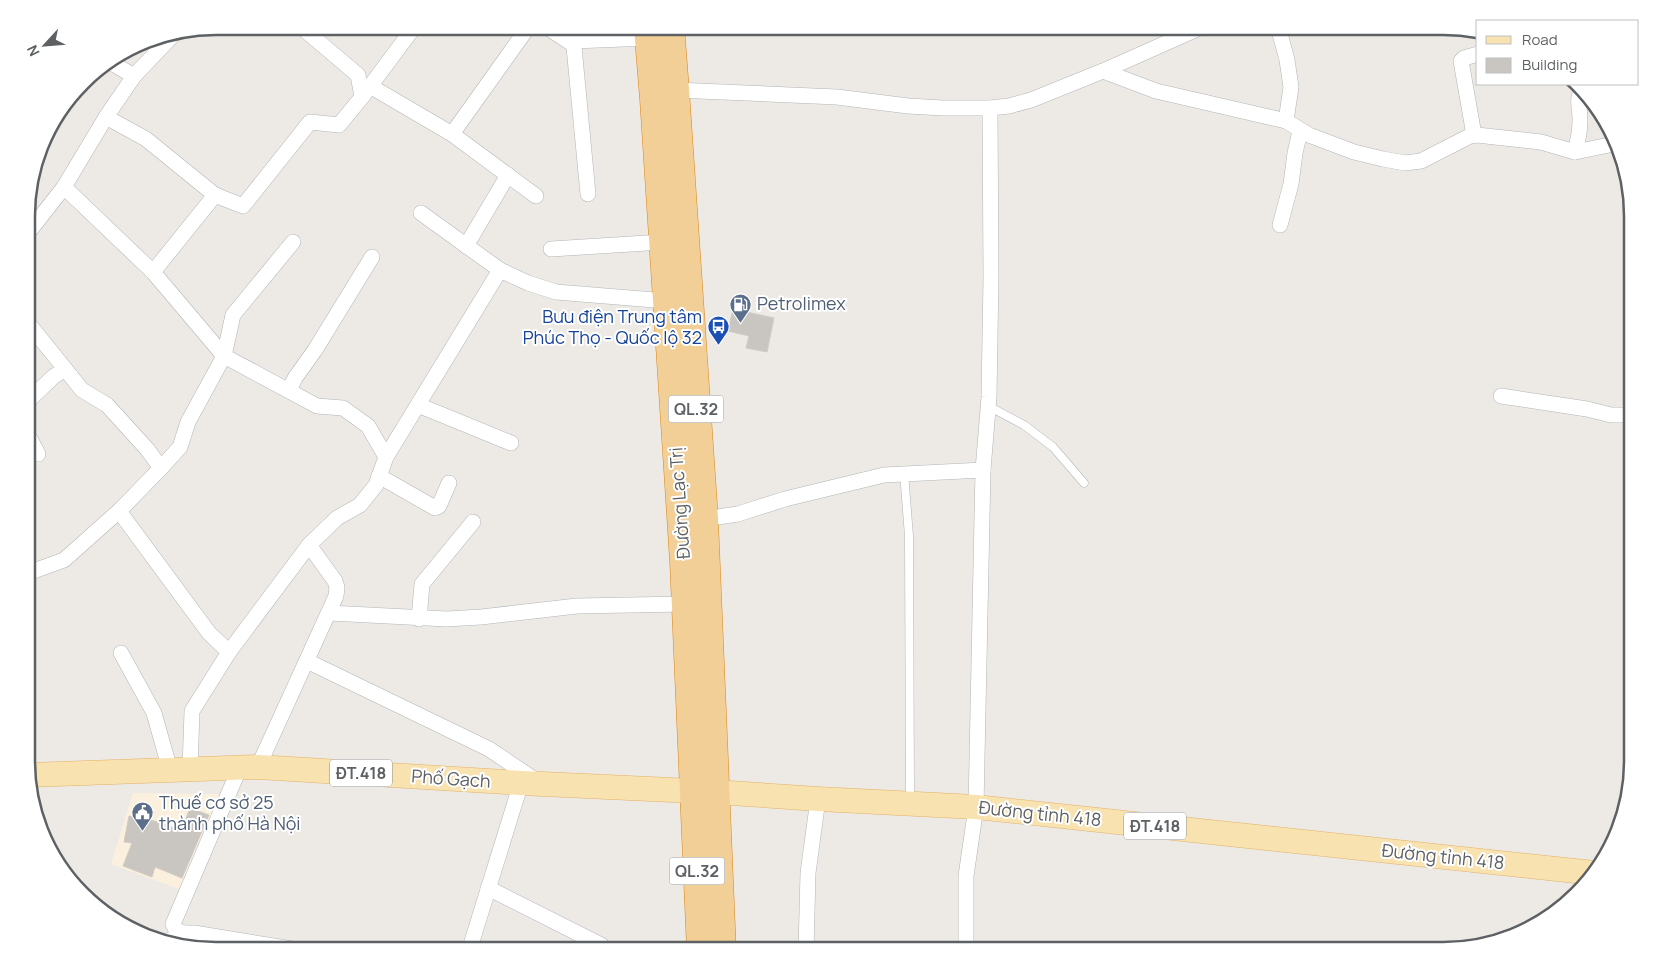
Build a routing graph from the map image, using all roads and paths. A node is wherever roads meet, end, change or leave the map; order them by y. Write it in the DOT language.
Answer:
graph roads {
  1 [pos="311,35"];
  2 [pos="408,35"];
  3 [pos="523,35"];
  4 [pos="596,35"];
  5 [pos="655,35"];
  6 [pos="657,35"];
  7 [pos="1184,35"];
  8 [pos="1280,35"];
  9 [pos="573,37"];
  10 [pos="166,42"];
  11 [pos="1476,55"];
  12 [pos="116,66"];
  13 [pos="1103,71"];
  14 [pos="134,76"];
  15 [pos="676,90"];
  16 [pos="366,92"];
  17 [pos="1579,97"];
  18 [pos="990,108"];
  19 [pos="106,117"];
  20 [pos="1286,121"];
  21 [pos="1300,131"];
  22 [pos="452,134"];
  23 [pos="1474,136"];
  24 [pos="1609,145"];
  25 [pos="1575,152"];
  26 [pos="508,175"];
  27 [pos="64,187"];
  28 [pos="588,194"];
  29 [pos="216,195"];
  30 [pos="536,196"];
  31 [pos="421,213"];
  32 [pos="35,224"];
  33 [pos="1280,225"];
  34 [pos="293,242"];
  35 [pos="663,242"];
  36 [pos="466,246"];
  37 [pos="551,249"];
  38 [pos="372,257"];
  39 [pos="500,270"];
  40 [pos="154,272"];
  41 [pos="667,301"];
  42 [pos="35,332"];
  43 [pos="224,356"];
  44 [pos="65,369"];
  45 [pos="289,390"];
  46 [pos="35,394"];
  47 [pos="1501,396"];
  48 [pos="418,406"];
  49 [pos="988,406"];
  50 [pos="1624,415"];
  51 [pos="511,443"];
  52 [pos="35,448"];
  53 [pos="38,454"];
  54 [pos="386,457"];
  55 [pos="161,468"];
  56 [pos="983,470"];
  57 [pos="904,474"];
  58 [pos="379,476"];
  59 [pos="450,483"];
  60 [pos="1084,483"];
  61 [pos="119,511"];
  62 [pos="704,519"];
  63 [pos="473,522"];
  64 [pos="309,545"];
  65 [pos="35,570"];
  66 [pos="685,604"];
  67 [pos="330,613"];
  68 [pos="419,619"];
  69 [pos="229,652"];
  70 [pos="121,653"];
  71 [pos="307,661"];
  72 [pos="249,767"];
  73 [pos="180,769"];
  74 [pos="35,775"];
  75 [pos="532,784"];
  76 [pos="704,791"];
  77 [pos="818,799"];
  78 [pos="910,803"];
  79 [pos="976,807"];
  80 [pos="1586,872"];
  81 [pos="488,888"];
  82 [pos="184,933"];
  83 [pos="175,938"];
  84 [pos="250,942"];
  85 [pos="471,942"];
  86 [pos="595,942"];
  87 [pos="701,942"];
  88 [pos="721,942"];
  89 [pos="806,942"];
  90 [pos="966,942"];
  1 -- 16 [label="street"];
  2 -- 16 [label="street"];
  3 -- 22 [label="street"];
  4 -- 9 [label="street"];
  5 -- 35 [label="highway, Đường Lạc Trị / QL.32"];
  6 -- 15 [label="highway, Đường Lạc Trị / QL.32"];
  7 -- 13 [label="street"];
  8 -- 20 [label="street"];
  9 -- 28 [label="street"];
  10 -- 14 [label="street"];
  11 -- 23 [label="street"];
  12 -- 14 [label="street"];
  13 -- 18 [label="street"];
  13 -- 20 [label="street"];
  14 -- 19 [label="street"];
  15 -- 18 [label="street"];
  15 -- 62 [label="highway, Đường Lạc Trị / QL.32"];
  16 -- 22 [label="street"];
  16 -- 29 [label="street"];
  17 -- 25 [label="street"];
  18 -- 49 [label="street"];
  19 -- 27 [label="street"];
  19 -- 29 [label="street"];
  20 -- 21 [label="street"];
  21 -- 23 [label="street"];
  21 -- 33 [label="street"];
  22 -- 26 [label="street"];
  23 -- 25 [label="street"];
  24 -- 25 [label="street"];
  26 -- 30 [label="street"];
  26 -- 36 [label="street"];
  27 -- 32 [label="street"];
  27 -- 40 [label="street"];
  29 -- 40 [label="street"];
  31 -- 36 [label="street"];
  34 -- 43 [label="street"];
  35 -- 37 [label="street"];
  35 -- 41 [label="highway, Đường Lạc Trị / QL.32"];
  36 -- 39 [label="street"];
  38 -- 45 [label="street"];
  39 -- 41 [label="street"];
  39 -- 48 [label="street"];
  40 -- 43 [label="street"];
  41 -- 66 [label="highway, Đường Lạc Trị / QL.32"];
  42 -- 44 [label="street"];
  43 -- 45 [label="street"];
  43 -- 55 [label="street"];
  44 -- 46 [label="street"];
  44 -- 55 [label="street"];
  45 -- 54 [label="street"];
  47 -- 50 [label="street"];
  48 -- 51 [label="street"];
  48 -- 54 [label="street"];
  49 -- 56 [label="street"];
  49 -- 60 [label="lane"];
  52 -- 53 [label="street"];
  54 -- 58 [label="street"];
  55 -- 61 [label="street"];
  56 -- 57 [label="street"];
  56 -- 79 [label="street"];
  57 -- 62 [label="street"];
  57 -- 78 [label="lane"];
  58 -- 59 [label="street"];
  58 -- 64 [label="street"];
  61 -- 65 [label="street"];
  61 -- 69 [label="street"];
  62 -- 76 [label="highway, Đường Lạc Trị / QL.32"];
  63 -- 68 [label="street"];
  64 -- 67 [label="street"];
  64 -- 69 [label="street"];
  66 -- 68 [label="street"];
  66 -- 76 [label="highway, Đường Lạc Trị / QL.32"];
  67 -- 68 [label="street"];
  67 -- 71 [label="street"];
  69 -- 73 [label="street"];
  70 -- 73 [label="street"];
  71 -- 72 [label="street"];
  71 -- 75 [label="street"];
  72 -- 73 [label="main road, Phố Gạch / ĐT.418"];
  72 -- 75 [label="main road, Phố Gạch / ĐT.418"];
  72 -- 82 [label="street"];
  73 -- 74 [label="main road, Phố Gạch / ĐT.418"];
  75 -- 76 [label="main road, Phố Gạch / ĐT.418"];
  75 -- 81 [label="street"];
  76 -- 77 [label="main road, Đường tỉnh 418 / ĐT.418"];
  76 -- 87 [label="highway, Đường Lạc Trị / QL.32"];
  76 -- 88 [label="highway, Đường Lạc Trị / QL.32"];
  77 -- 78 [label="main road, Đường tỉnh 418 / ĐT.418"];
  77 -- 89 [label="street"];
  78 -- 79 [label="main road, Đường tỉnh 418 / ĐT.418"];
  79 -- 80 [label="main road, Đường tỉnh 418 / ĐT.418"];
  79 -- 90 [label="street"];
  81 -- 85 [label="street"];
  81 -- 86 [label="street"];
  82 -- 83 [label="street"];
  82 -- 84 [label="street"];
}
